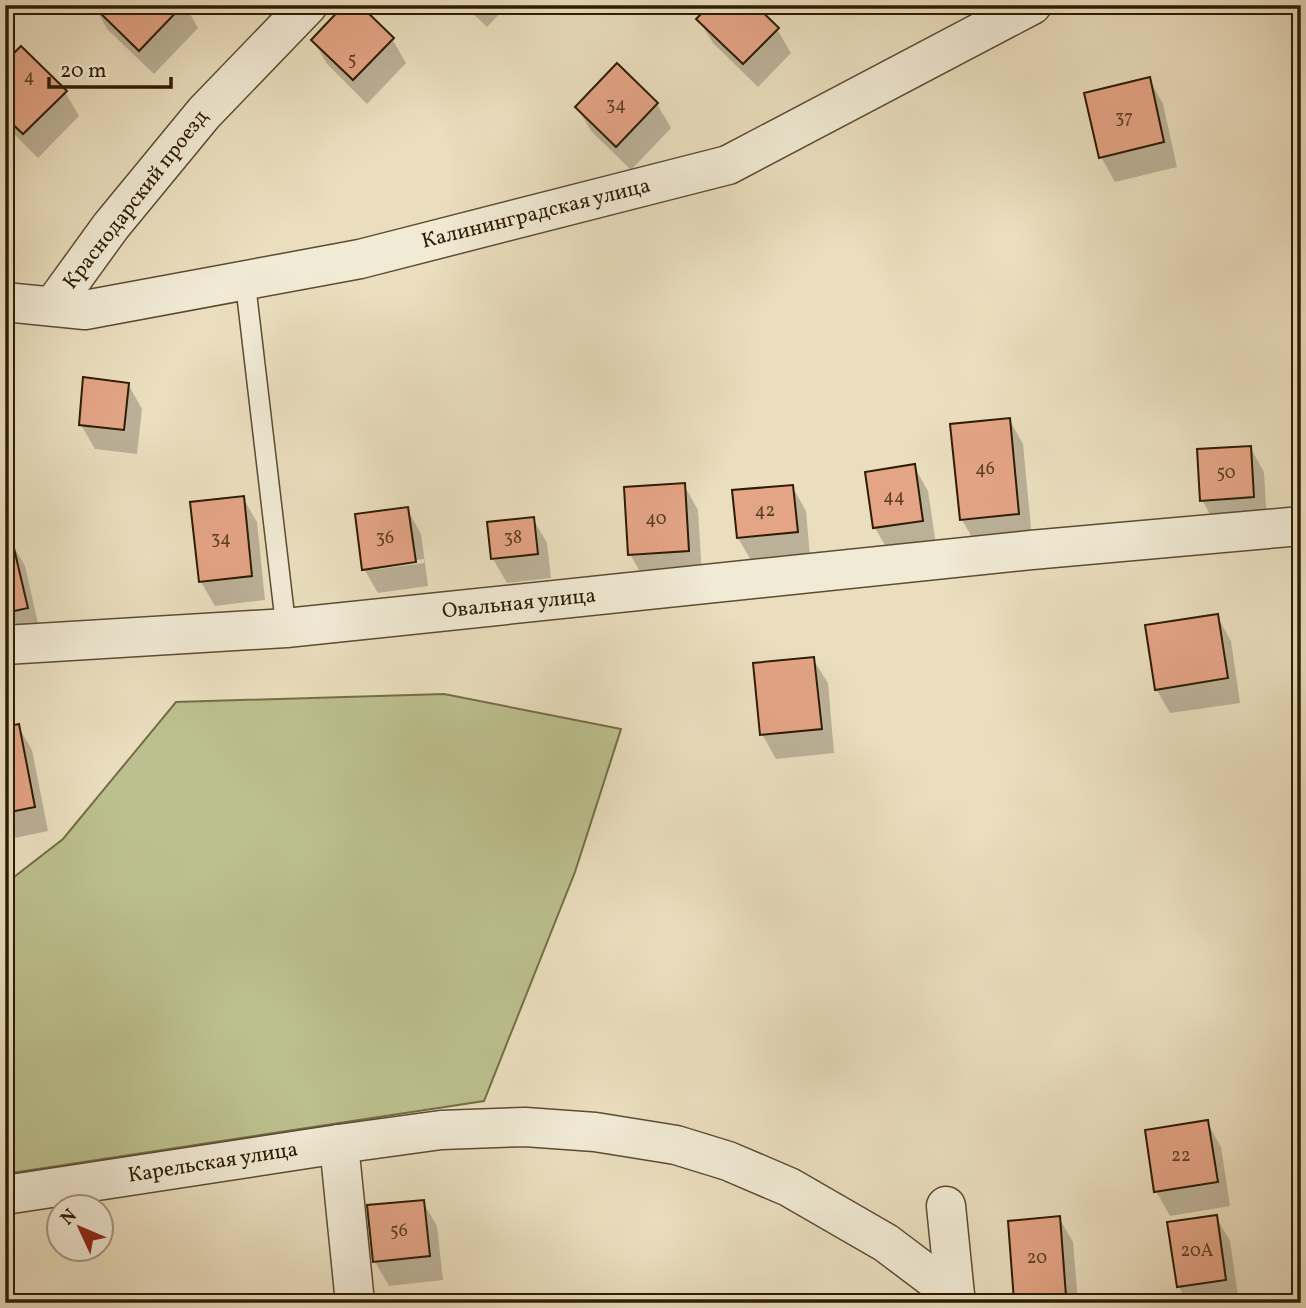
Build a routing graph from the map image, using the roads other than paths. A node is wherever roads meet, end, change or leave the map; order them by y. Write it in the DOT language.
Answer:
graph roads {
  1 [pos="308,5"];
  2 [pos="1032,5"];
  3 [pos="244,280"];
  4 [pos="5,302"];
  5 [pos="53,306"];
  6 [pos="1301,526"];
  7 [pos="286,628"];
  8 [pos="5,645"];
  9 [pos="338,1144"];
  10 [pos="5,1195"];
  11 [pos="946,1206"];
  12 [pos="955,1299"];
  13 [pos="355,1303"];
  1 -- 5 [label="street, Краснодарский проезд"];
  2 -- 3 [label="street, Калининградская улица"];
  3 -- 5 [label="street, Калининградская улица"];
  3 -- 7 [label="lane"];
  4 -- 5 [label="street, Калининградская улица"];
  6 -- 7 [label="street, Овальная улица"];
  7 -- 8 [label="street, Овальная улица"];
  9 -- 10 [label="street, Карельская улица"];
  9 -- 12 [label="street, Карельская улица"];
  9 -- 13 [label="street"];
  11 -- 12 [label="street"];
}
